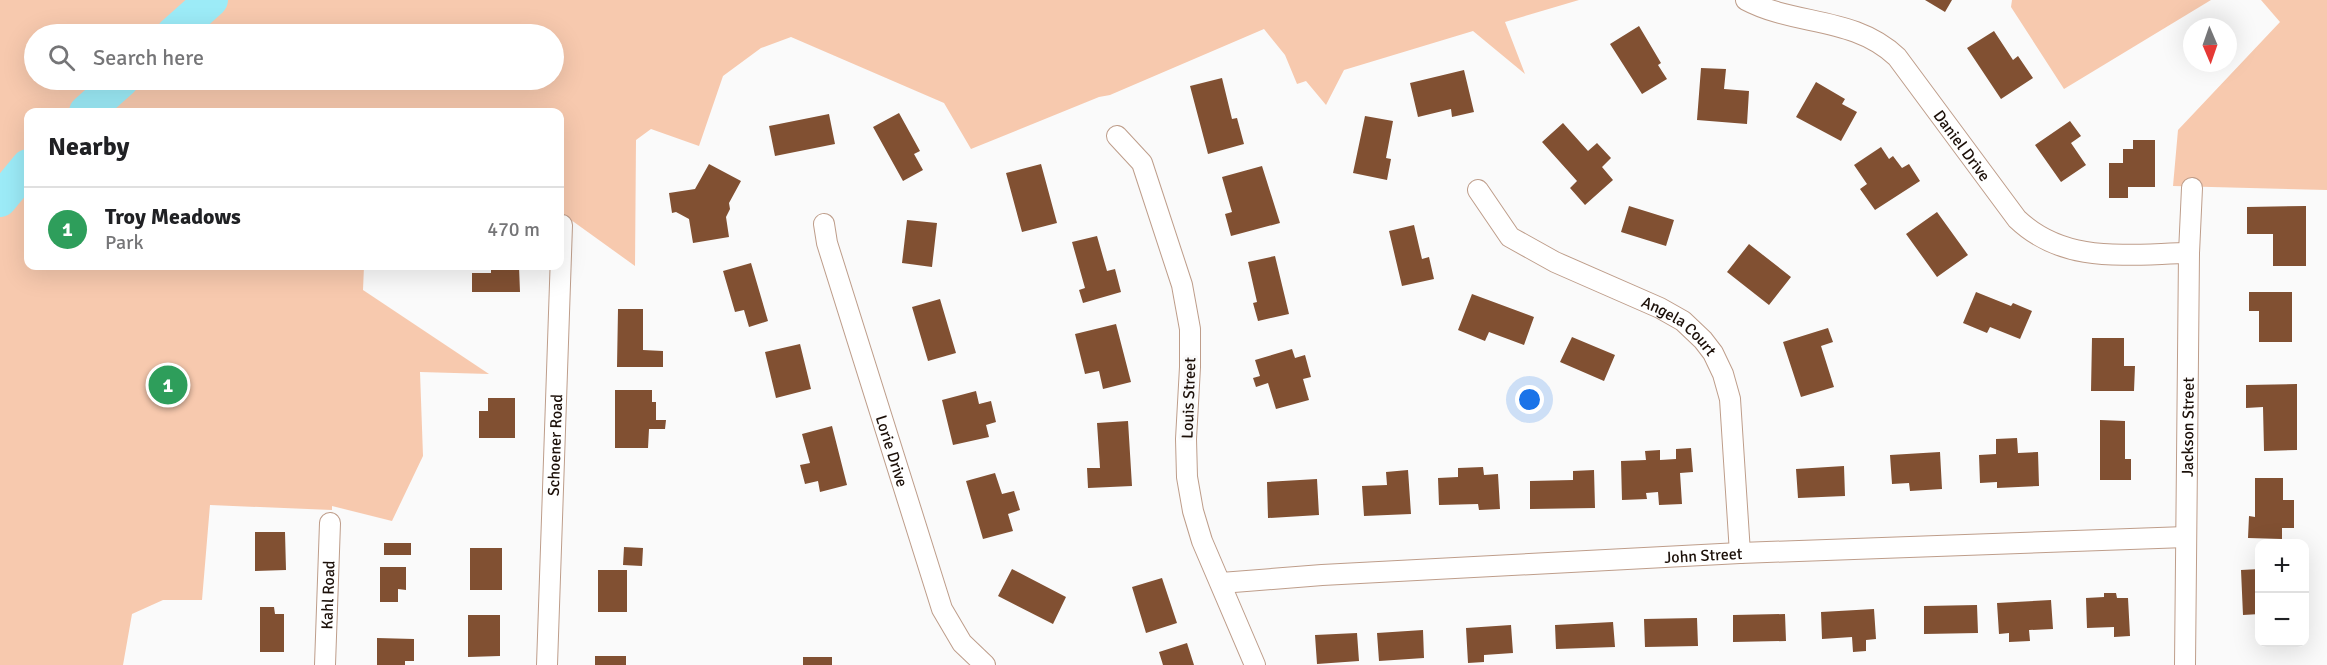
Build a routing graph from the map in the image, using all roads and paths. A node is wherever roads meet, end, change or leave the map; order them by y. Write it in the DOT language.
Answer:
graph roads {
  1 [pos="1746,0"];
  2 [pos="1117,136"];
  3 [pos="2192,188"];
  4 [pos="1478,190"];
  5 [pos="824,224"];
  6 [pos="2189,253"];
  7 [pos="560,270"];
  8 [pos="330,523"];
  9 [pos="2186,537"];
  10 [pos="1740,553"];
  11 [pos="1221,583"];
  12 [pos="325,665"];
  13 [pos="547,665"];
  14 [pos="986,665"];
  15 [pos="1256,665"];
  16 [pos="2185,665"];
  1 -- 6 [label="street, Daniel Drive"];
  2 -- 11 [label="street, Louis Street"];
  3 -- 6 [label="street, Jackson Street"];
  4 -- 10 [label="street, Angela Court"];
  5 -- 14 [label="street, Lorie Drive"];
  6 -- 9 [label="street, Jackson Street"];
  7 -- 13 [label="street, Schoener Road"];
  8 -- 12 [label="street, Kahl Road"];
  9 -- 10 [label="street, John Street"];
  9 -- 16 [label="street, Jackson Street"];
  10 -- 11 [label="street, John Street"];
  11 -- 15 [label="street, Louis Street"];
}
